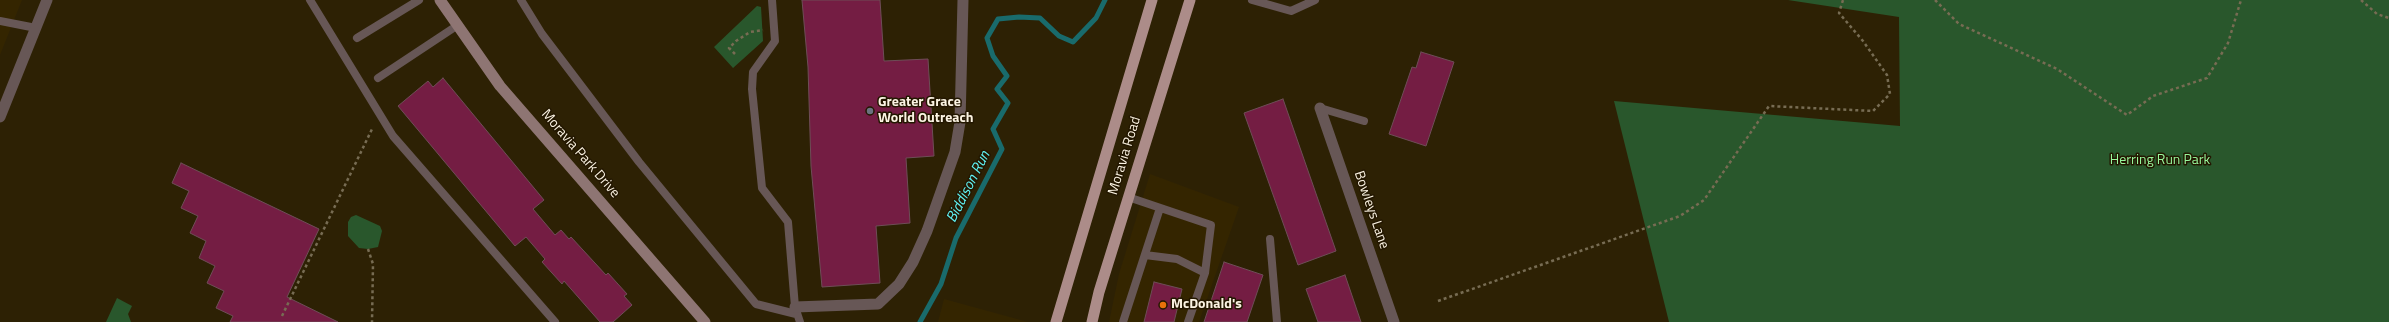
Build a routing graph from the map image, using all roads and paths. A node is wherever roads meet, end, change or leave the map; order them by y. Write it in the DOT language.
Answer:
graph roads {
  1 [pos="50,0"];
  2 [pos="310,0"];
  3 [pos="419,0"];
  4 [pos="440,0"];
  5 [pos="521,0"];
  6 [pos="772,0"];
  7 [pos="963,0"];
  8 [pos="1152,0"];
  9 [pos="1190,0"];
  10 [pos="1252,0"];
  11 [pos="1315,0"];
  12 [pos="1843,0"];
  13 [pos="1935,0"];
  14 [pos="2241,0"];
  15 [pos="2361,0"];
  16 [pos="45,5"];
  17 [pos="2389,18"];
  18 [pos="0,21"];
  19 [pos="458,25"];
  20 [pos="36,28"];
  21 [pos="775,29"];
  22 [pos="357,38"];
  23 [pos="735,54"];
  24 [pos="378,78"];
  25 [pos="1320,108"];
  26 [pos="380,114"];
  27 [pos="0,117"];
  28 [pos="1364,122"];
  29 [pos="1128,197"];
  30 [pos="1160,208"];
  31 [pos="1270,239"];
  32 [pos="368,249"];
  33 [pos="1145,256"];
  34 [pos="1205,273"];
  35 [pos="1438,301"];
  36 [pos="795,314"];
  37 [pos="282,316"];
  38 [pos="372,322"];
  39 [pos="555,322"];
  40 [pos="705,322"];
  41 [pos="800,322"];
  42 [pos="1056,322"];
  43 [pos="1092,322"];
  44 [pos="1123,322"];
  45 [pos="1188,322"];
  46 [pos="1277,322"];
  47 [pos="1394,322"];
  1 -- 16 [label="street"];
  2 -- 26 [label="lane"];
  3 -- 22 [label="lane"];
  4 -- 19 [label="main road, Moravia Park Drive"];
  5 -- 36 [label="lane"];
  6 -- 21 [label="lane"];
  7 -- 36 [label="street"];
  8 -- 42 [label="main road, Moravia Road"];
  9 -- 29 [label="main road, Moravia Road"];
  10 -- 11 [label="lane"];
  12 -- 35 [label="path"];
  13 -- 14 [label="path"];
  15 -- 17 [label="path"];
  16 -- 20 [label="street"];
  18 -- 20 [label="lane"];
  19 -- 24 [label="lane"];
  19 -- 40 [label="main road, Moravia Park Drive"];
  20 -- 27 [label="street"];
  21 -- 23 [label="path"];
  21 -- 36 [label="lane"];
  25 -- 28 [label="lane"];
  25 -- 47 [label="street, Bowleys Lane"];
  26 -- 37 [label="path"];
  26 -- 39 [label="lane"];
  29 -- 30 [label="lane"];
  29 -- 43 [label="main road, Moravia Road"];
  30 -- 33 [label="lane"];
  30 -- 34 [label="lane"];
  31 -- 46 [label="lane"];
  32 -- 38 [label="path"];
  33 -- 34 [label="lane"];
  33 -- 44 [label="lane"];
  34 -- 45 [label="lane"];
  36 -- 41 [label="lane"];
}
